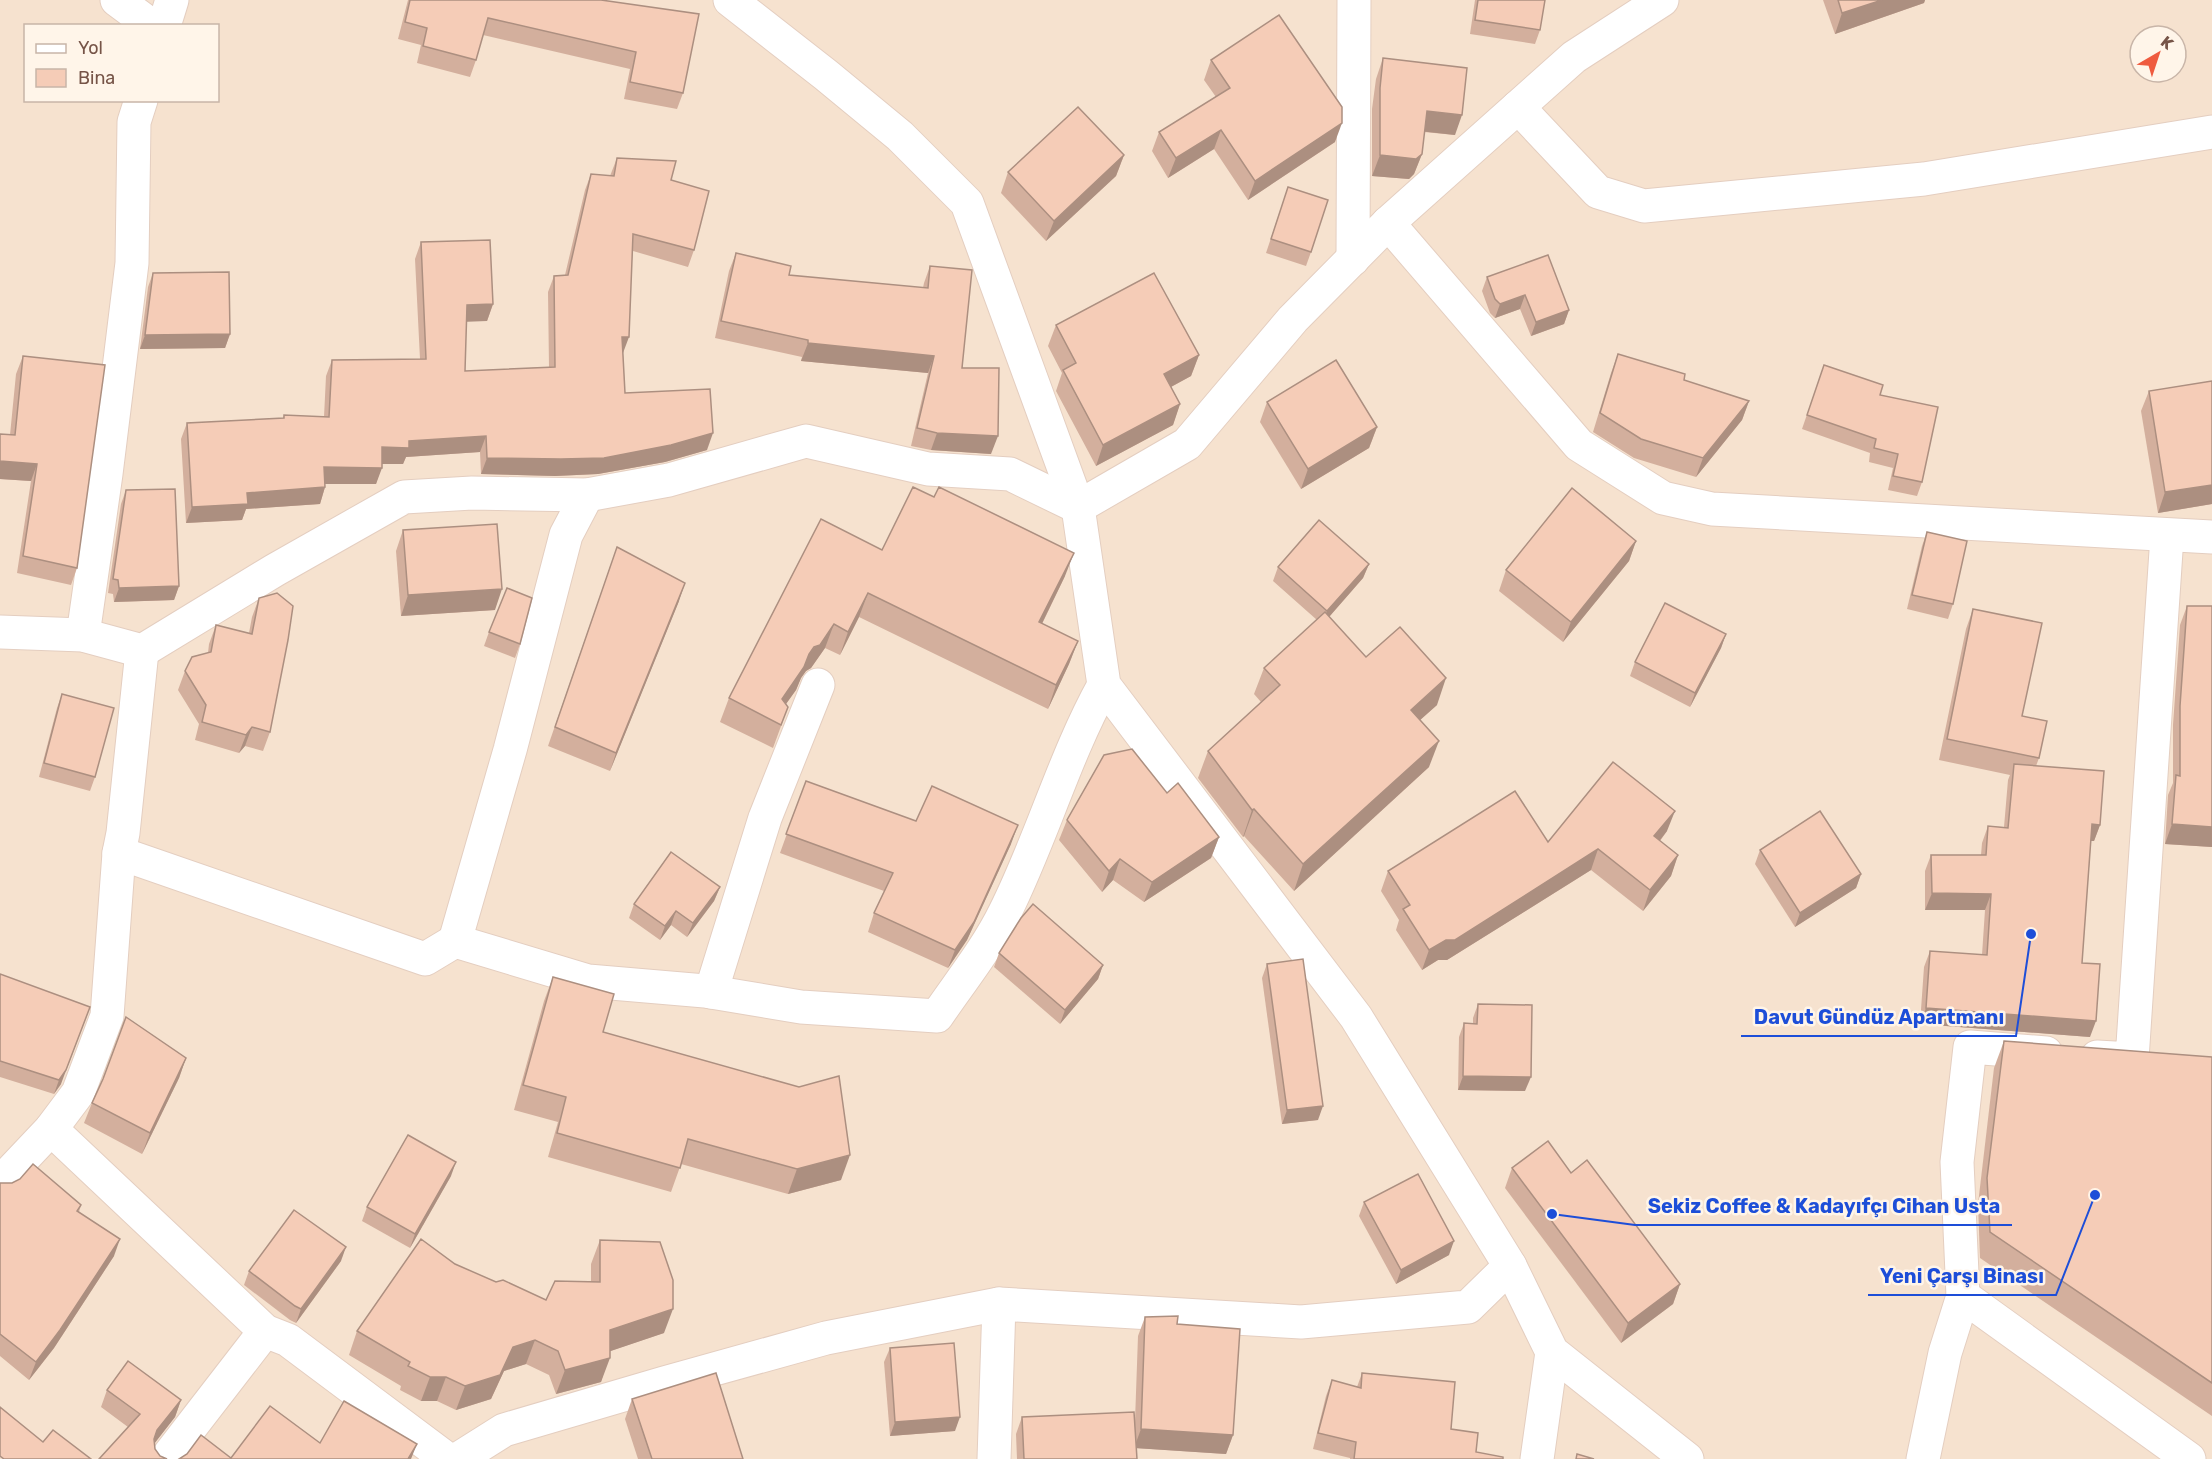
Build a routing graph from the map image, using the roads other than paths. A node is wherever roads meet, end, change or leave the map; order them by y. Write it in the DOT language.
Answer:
graph roads {
  1 [pos="117,0"];
  2 [pos="172,0"];
  3 [pos="730,0"];
  4 [pos="1354,0"];
  5 [pos="1662,0"];
  6 [pos="149,24"];
  7 [pos="165,24"];
  8 [pos="140,102"];
  9 [pos="1518,107"];
  10 [pos="2212,132"];
  11 [pos="1388,223"];
  12 [pos="1353,259"];
  13 [pos="587,495"];
  14 [pos="1078,507"];
  15 [pos="2167,536"];
  16 [pos="2212,537"];
  17 [pos="0,632"];
  18 [pos="83,635"];
  19 [pos="142,651"];
  20 [pos="818,685"];
  21 [pos="1104,685"];
  22 [pos="119,853"];
  23 [pos="455,941"];
  24 [pos="711,992"];
  25 [pos="2132,1059"];
  26 [pos="2166,1062"];
  27 [pos="51,1129"];
  28 [pos="0,1184"];
  29 [pos="1510,1266"];
  30 [pos="1963,1296"];
  31 [pos="999,1304"];
  32 [pos="265,1331"];
  33 [pos="1552,1352"];
  34 [pos="166,1459"];
  35 [pos="447,1459"];
  36 [pos="458,1459"];
  37 [pos="994,1459"];
  38 [pos="1537,1459"];
  39 [pos="1687,1459"];
  40 [pos="1923,1459"];
  41 [pos="2189,1459"];
  1 -- 6 [label="street"];
  2 -- 7 [label="street"];
  3 -- 14 [label="street"];
  4 -- 12 [label="street"];
  5 -- 9 [label="street"];
  8 -- 18 [label="street"];
  9 -- 10 [label="street"];
  9 -- 11 [label="street"];
  11 -- 12 [label="street"];
  11 -- 15 [label="street"];
  12 -- 14 [label="street"];
  13 -- 14 [label="street"];
  13 -- 19 [label="street"];
  13 -- 23 [label="street"];
  14 -- 21 [label="street"];
  15 -- 16 [label="street"];
  15 -- 25 [label="street"];
  17 -- 18 [label="street"];
  18 -- 19 [label="street"];
  19 -- 22 [label="street"];
  20 -- 24 [label="street"];
  21 -- 24 [label="street"];
  21 -- 29 [label="street"];
  22 -- 23 [label="street"];
  22 -- 27 [label="street"];
  23 -- 24 [label="street"];
  25 -- 26 [label="street"];
  25 -- 30 [label="street"];
  27 -- 28 [label="street"];
  27 -- 32 [label="street"];
  29 -- 31 [label="street"];
  29 -- 33 [label="street"];
  30 -- 40 [label="street"];
  30 -- 41 [label="street"];
  31 -- 36 [label="street"];
  31 -- 37 [label="street"];
  32 -- 34 [label="street"];
  32 -- 35 [label="street"];
  33 -- 38 [label="street"];
  33 -- 39 [label="street"];
}
